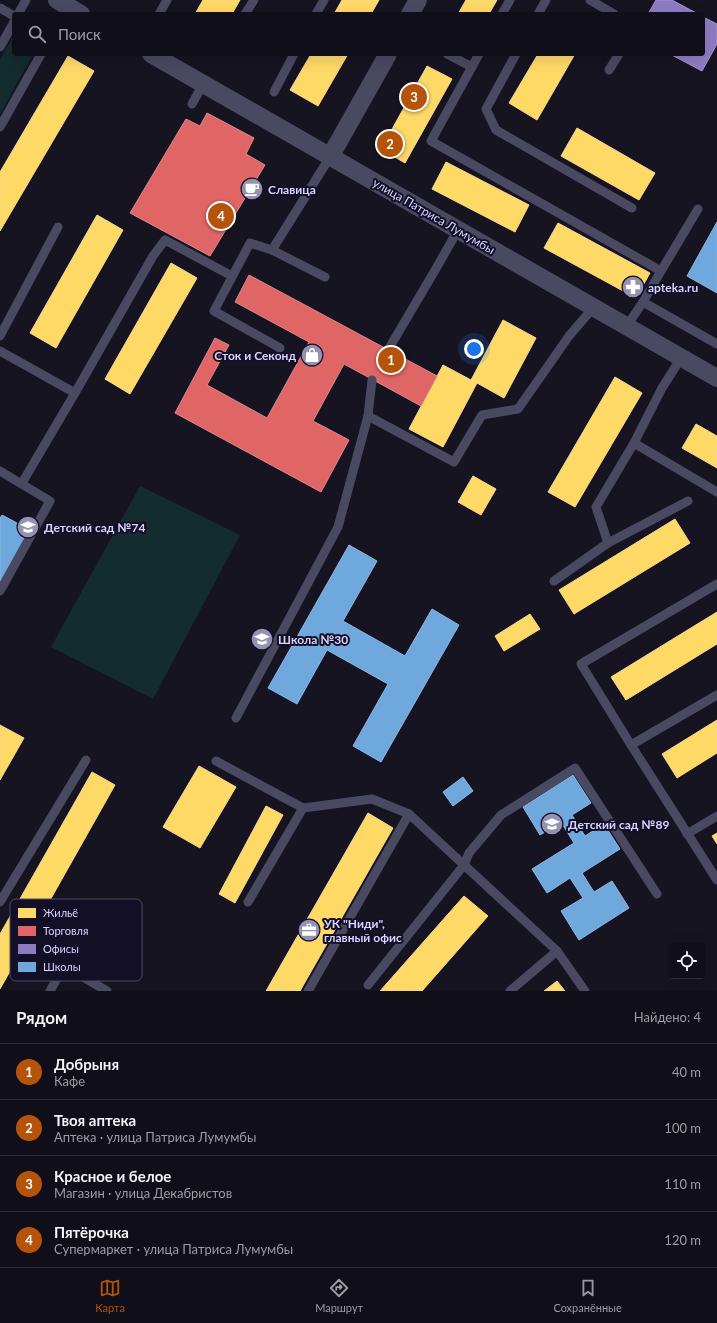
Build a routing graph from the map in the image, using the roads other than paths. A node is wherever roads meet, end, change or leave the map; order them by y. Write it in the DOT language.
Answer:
graph roads {
  1 [pos="26,0"];
  2 [pos="57,0"];
  3 [pos="167,0"];
  4 [pos="254,0"];
  5 [pos="324,0"];
  6 [pos="418,0"];
  7 [pos="510,0"];
  8 [pos="546,0"];
  9 [pos="590,0"];
  10 [pos="0,8"];
  11 [pos="19,12"];
  12 [pos="78,12"];
  13 [pos="160,12"];
  14 [pos="246,12"];
  15 [pos="317,12"];
  16 [pos="411,12"];
  17 [pos="503,12"];
  18 [pos="539,12"];
  19 [pos="611,12"];
  20 [pos="12,19"];
  21 [pos="12,25"];
  22 [pos="0,47"];
  23 [pos="40,56"];
  24 [pos="154,56"];
  25 [pos="293,56"];
  26 [pos="387,56"];
  27 [pos="452,56"];
  28 [pos="478,56"];
  29 [pos="515,56"];
  30 [pos="618,56"];
  31 [pos="472,67"];
  32 [pos="609,70"];
  33 [pos="203,84"];
  34 [pos="274,92"];
  35 [pos="192,104"];
  36 [pos="0,127"];
  37 [pos="330,157"];
  38 [pos="632,208"];
  39 [pos="698,209"];
  40 [pos="58,227"];
  41 [pos="458,230"];
  42 [pos="272,250"];
  43 [pos="661,271"];
  44 [pos="232,276"];
  45 [pos="325,277"];
  46 [pos="643,302"];
  47 [pos="593,308"];
  48 [pos="626,326"];
  49 [pos="0,336"];
  50 [pos="717,344"];
  51 [pos="280,348"];
  52 [pos="388,350"];
  53 [pos="0,352"];
  54 [pos="681,358"];
  55 [pos="717,378"];
  56 [pos="372,380"];
  57 [pos="75,393"];
  58 [pos="368,416"];
  59 [pos="634,443"];
  60 [pos="0,471"];
  61 [pos="22,483"];
  62 [pos="717,492"];
  63 [pos="688,500"];
  64 [pos="608,544"];
  65 [pos="554,581"];
  66 [pos="717,584"];
  67 [pos="0,591"];
  68 [pos="717,695"];
  69 [pos="236,718"];
  70 [pos="631,745"];
  71 [pos="86,760"];
  72 [pos="216,761"];
  73 [pos="303,808"];
  74 [pos="409,814"];
  75 [pos="717,816"];
  76 [pos="687,834"];
  77 [pos="464,865"];
  78 [pos="717,880"];
  79 [pos="657,894"];
  80 [pos="0,902"];
  81 [pos="248,902"];
  82 [pos="558,951"];
  83 [pos="56,981"];
  84 [pos="90,981"];
  85 [pos="368,985"];
  86 [pos="50,991"];
  87 [pos="107,991"];
  88 [pos="308,991"];
  89 [pos="510,991"];
  90 [pos="585,991"];
  1 -- 11 [label="lane"];
  2 -- 12 [label="street"];
  3 -- 13 [label="lane"];
  4 -- 14 [label="lane"];
  5 -- 15 [label="lane"];
  6 -- 16 [label="street"];
  7 -- 17 [label="lane"];
  8 -- 18 [label="lane"];
  9 -- 19 [label="lane"];
  10 -- 20 [label="lane"];
  21 -- 22 [label="lane"];
  23 -- 36 [label="lane"];
  24 -- 33 [label="street, улица Патриса Лумумбы"];
  25 -- 34 [label="lane"];
  26 -- 37 [label="street"];
  27 -- 31 [label="lane"];
  28 -- 31 [label="lane"];
  29 -- 38 [label="lane"];
  30 -- 32 [label="lane"];
  31 -- 43 [label="lane"];
  33 -- 35 [label="lane"];
  33 -- 37 [label="street, улица Патриса Лумумбы"];
  37 -- 41 [label="street, улица Патриса Лумумбы"];
  37 -- 42 [label="lane"];
  39 -- 43 [label="lane"];
  40 -- 49 [label="lane"];
  41 -- 47 [label="street, улица Патриса Лумумбы"];
  41 -- 52 [label="lane"];
  42 -- 44 [label="lane"];
  42 -- 45 [label="lane"];
  43 -- 46 [label="lane"];
  44 -- 51 [label="lane"];
  44 -- 57 [label="lane"];
  46 -- 48 [label="lane"];
  46 -- 50 [label="lane"];
  47 -- 48 [label="street, улица Патриса Лумумбы"];
  47 -- 58 [label="lane"];
  48 -- 54 [label="street, улица Патриса Лумумбы"];
  53 -- 57 [label="lane"];
  54 -- 55 [label="street, улица Патриса Лумумбы"];
  54 -- 59 [label="lane"];
  56 -- 58 [label="lane"];
  57 -- 61 [label="lane"];
  58 -- 69 [label="lane"];
  59 -- 62 [label="lane"];
  59 -- 64 [label="lane"];
  60 -- 61 [label="lane"];
  61 -- 67 [label="lane"];
  63 -- 64 [label="lane"];
  64 -- 65 [label="lane"];
  66 -- 70 [label="lane"];
  68 -- 70 [label="lane"];
  70 -- 76 [label="lane"];
  71 -- 80 [label="lane"];
  72 -- 73 [label="lane"];
  73 -- 74 [label="lane"];
  73 -- 81 [label="lane"];
  74 -- 77 [label="lane"];
  74 -- 88 [label="lane"];
  75 -- 76 [label="lane"];
  76 -- 78 [label="lane"];
  77 -- 79 [label="lane"];
  77 -- 82 [label="lane"];
  77 -- 85 [label="lane"];
  82 -- 89 [label="lane"];
  82 -- 90 [label="lane"];
  83 -- 86 [label="lane"];
  84 -- 87 [label="lane"];
}
